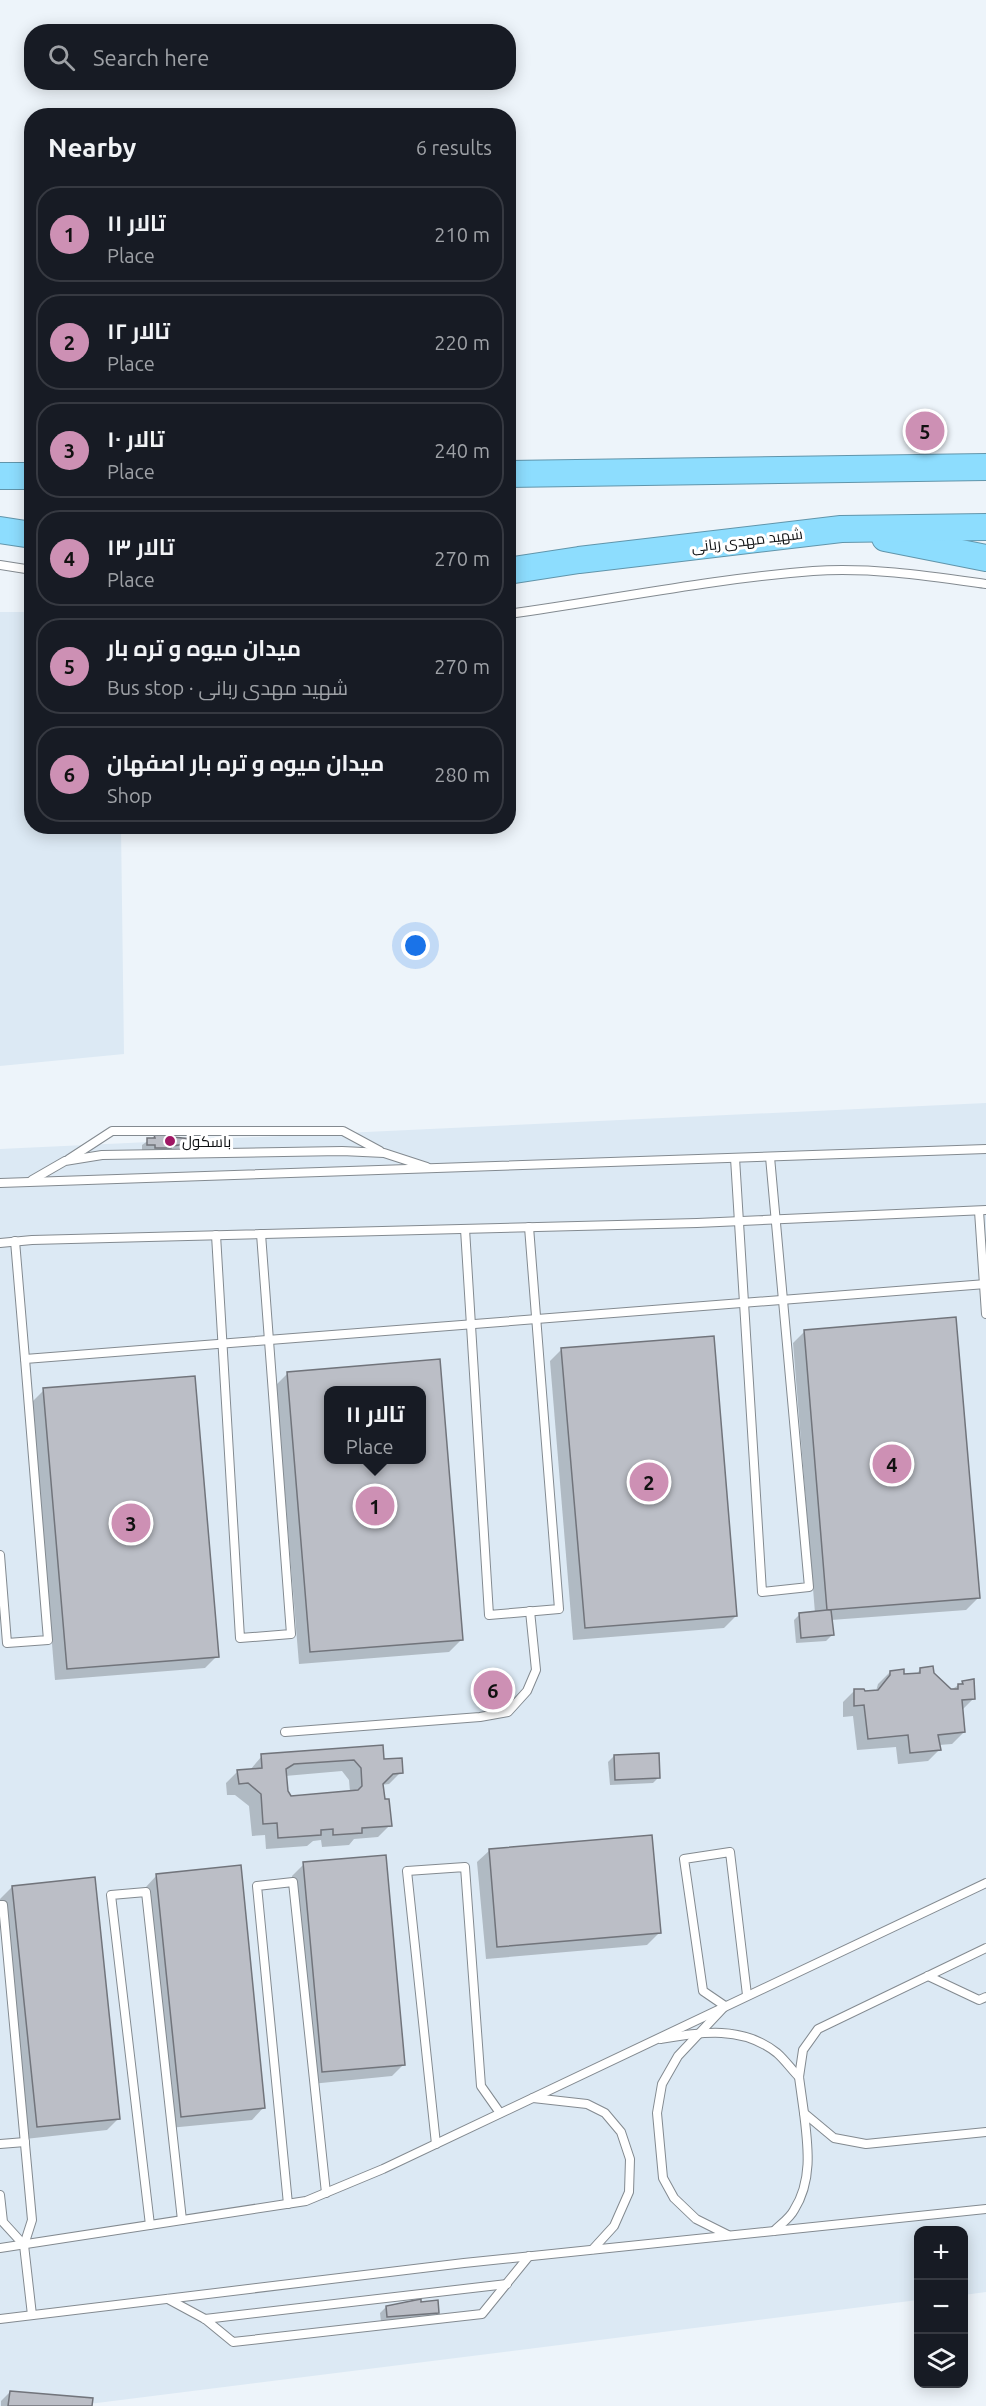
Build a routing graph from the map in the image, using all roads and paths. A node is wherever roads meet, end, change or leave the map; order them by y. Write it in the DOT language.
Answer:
graph roads {
  1 [pos="986,467"];
  2 [pos="516,474"];
  3 [pos="0,476"];
  4 [pos="24,476"];
  5 [pos="986,526"];
  6 [pos="841,529"];
  7 [pos="0,530"];
  8 [pos="24,534"];
  9 [pos="516,555"];
  10 [pos="986,558"];
  11 [pos="579,560"];
  12 [pos="0,565"];
  13 [pos="24,569"];
  14 [pos="516,570"];
  15 [pos="986,584"];
  16 [pos="516,613"];
  17 [pos="986,1149"];
  18 [pos="384,1154"];
  19 [pos="770,1157"];
  20 [pos="735,1158"];
  21 [pos="65,1161"];
  22 [pos="434,1169"];
  23 [pos="29,1181"];
  24 [pos="0,1183"];
  25 [pos="982,1211"];
  26 [pos="775,1220"];
  27 [pos="739,1221"];
  28 [pos="529,1227"];
  29 [pos="465,1229"];
  30 [pos="261,1234"];
  31 [pos="216,1235"];
  32 [pos="15,1242"];
  33 [pos="0,1243"];
  34 [pos="985,1284"];
  35 [pos="782,1300"];
  36 [pos="744,1303"];
  37 [pos="986,1314"];
  38 [pos="536,1319"];
  39 [pos="471,1324"];
  40 [pos="269,1340"];
  41 [pos="222,1343"];
  42 [pos="25,1359"];
  43 [pos="0,1555"];
  44 [pos="531,1611"];
  45 [pos="4,1643"];
  46 [pos="285,1732"];
  47 [pos="986,1883"];
  48 [pos="0,1905"];
  49 [pos="986,1948"];
  50 [pos="928,1976"];
  51 [pos="747,1995"];
  52 [pos="986,1997"];
  53 [pos="725,2006"];
  54 [pos="698,2032"];
  55 [pos="651,2041"];
  56 [pos="799,2078"];
  57 [pos="532,2098"];
  58 [pos="500,2113"];
  59 [pos="804,2113"];
  60 [pos="986,2132"];
  61 [pos="25,2142"];
  62 [pos="0,2144"];
  63 [pos="436,2144"];
  64 [pos="326,2193"];
  65 [pos="0,2195"];
  66 [pos="288,2204"];
  67 [pos="986,2209"];
  68 [pos="182,2220"];
  69 [pos="150,2225"];
  70 [pos="774,2231"];
  71 [pos="729,2235"];
  72 [pos="24,2245"];
  73 [pos="0,2248"];
  74 [pos="593,2249"];
  75 [pos="529,2256"];
  76 [pos="507,2284"];
  77 [pos="168,2299"];
  78 [pos="32,2315"];
  79 [pos="0,2319"];
  80 [pos="205,2319"];
  1 -- 2 [label="highway"];
  3 -- 4 [label="highway"];
  5 -- 6 [label="highway, شهید مهدی ربانی"];
  6 -- 10 [label="highway"];
  6 -- 11 [label="highway, شهید مهدی ربانی"];
  7 -- 8 [label="highway"];
  9 -- 11 [label="highway"];
  11 -- 14 [label="highway, شهید مهدی ربانی"];
  12 -- 13 [label="lane"];
  15 -- 16 [label="lane"];
  17 -- 19 [label="lane"];
  18 -- 21 [label="lane"];
  18 -- 21 [label="lane"];
  18 -- 22 [label="lane"];
  19 -- 20 [label="lane"];
  19 -- 26 [label="lane"];
  20 -- 22 [label="lane"];
  20 -- 27 [label="lane"];
  21 -- 23 [label="lane"];
  22 -- 23 [label="lane"];
  23 -- 24 [label="lane"];
  25 -- 26 [label="lane"];
  25 -- 34 [label="lane"];
  26 -- 27 [label="lane"];
  26 -- 35 [label="lane"];
  27 -- 28 [label="lane"];
  27 -- 36 [label="lane"];
  28 -- 29 [label="lane"];
  28 -- 38 [label="lane"];
  29 -- 30 [label="lane"];
  29 -- 39 [label="lane"];
  30 -- 31 [label="lane"];
  30 -- 40 [label="lane"];
  31 -- 32 [label="lane"];
  31 -- 41 [label="lane"];
  32 -- 33 [label="lane"];
  32 -- 42 [label="lane"];
  34 -- 35 [label="lane"];
  34 -- 37 [label="lane"];
  35 -- 36 [label="lane"];
  35 -- 36 [label="lane"];
  36 -- 38 [label="lane"];
  38 -- 39 [label="lane"];
  38 -- 44 [label="lane"];
  39 -- 40 [label="lane"];
  39 -- 44 [label="lane"];
  40 -- 41 [label="lane"];
  40 -- 41 [label="lane"];
  41 -- 42 [label="lane"];
  42 -- 45 [label="lane"];
  43 -- 45 [label="lane"];
  44 -- 46 [label="lane"];
  47 -- 51 [label="lane"];
  48 -- 61 [label="lane"];
  49 -- 50 [label="lane"];
  50 -- 52 [label="lane"];
  50 -- 56 [label="lane"];
  51 -- 53 [label="lane"];
  51 -- 53 [label="lane"];
  53 -- 54 [label="lane"];
  53 -- 55 [label="lane"];
  54 -- 55 [label="lane"];
  54 -- 56 [label="lane"];
  54 -- 71 [label="lane"];
  55 -- 57 [label="lane"];
  56 -- 59 [label="lane"];
  57 -- 58 [label="lane"];
  57 -- 74 [label="lane"];
  58 -- 63 [label="lane"];
  58 -- 63 [label="lane"];
  59 -- 60 [label="lane"];
  59 -- 70 [label="lane"];
  61 -- 62 [label="lane"];
  61 -- 72 [label="lane"];
  63 -- 64 [label="lane"];
  64 -- 66 [label="lane"];
  64 -- 66 [label="lane"];
  65 -- 72 [label="lane"];
  66 -- 68 [label="lane"];
  67 -- 70 [label="lane"];
  68 -- 69 [label="lane"];
  68 -- 69 [label="lane"];
  69 -- 72 [label="lane"];
  70 -- 71 [label="lane"];
  71 -- 74 [label="lane"];
  72 -- 73 [label="lane"];
  72 -- 78 [label="lane"];
  74 -- 75 [label="lane"];
  75 -- 76 [label="lane"];
  75 -- 77 [label="lane"];
  76 -- 80 [label="lane"];
  76 -- 80 [label="lane"];
  77 -- 78 [label="lane"];
  77 -- 80 [label="lane"];
  78 -- 79 [label="lane"];
}
